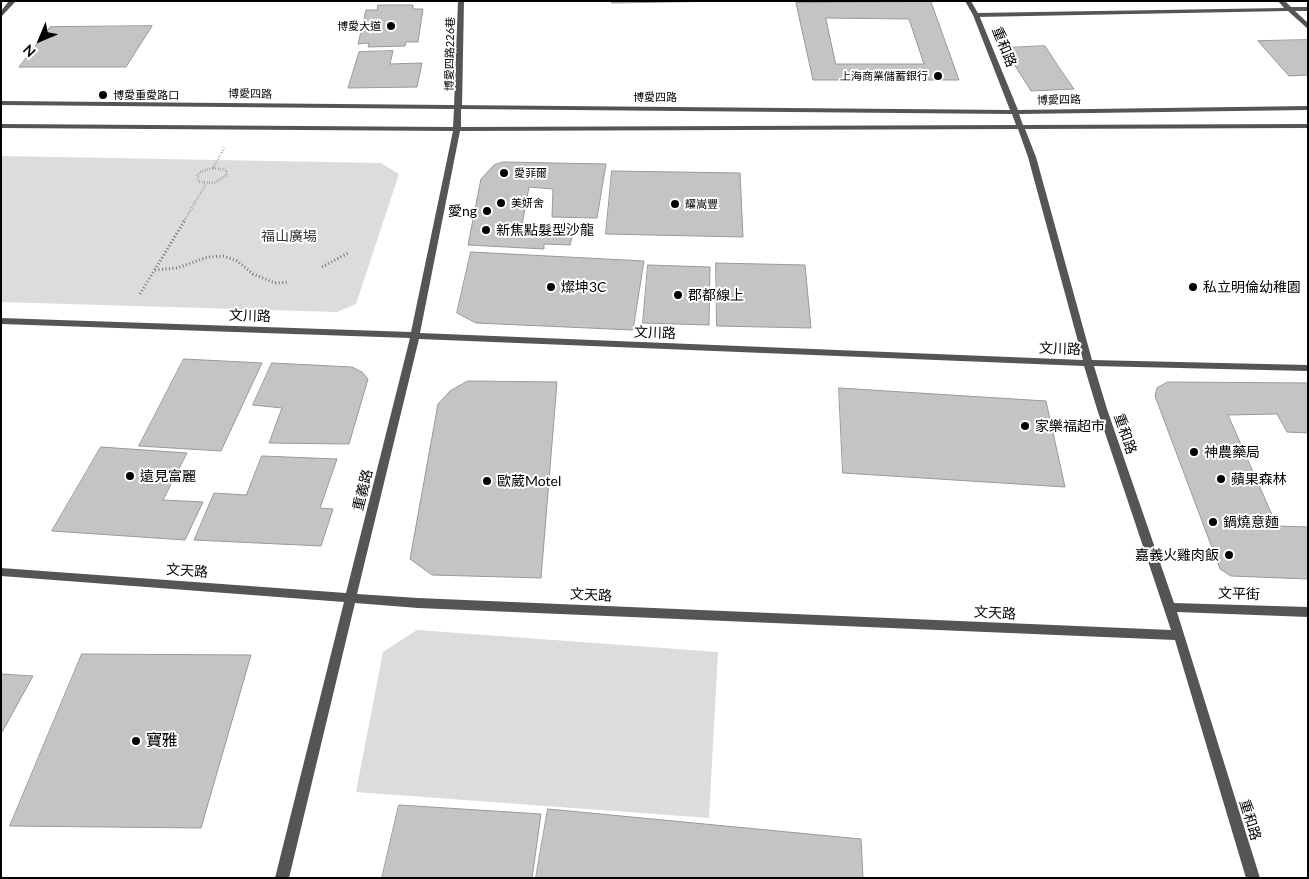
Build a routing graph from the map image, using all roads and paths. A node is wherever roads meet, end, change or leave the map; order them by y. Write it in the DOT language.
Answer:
graph roads {
  1 [pos="13,1"];
  2 [pos="461,1"];
  3 [pos="968,1"];
  4 [pos="1280,1"];
  5 [pos="1288,9"];
  6 [pos="1308,9"];
  7 [pos="1,15"];
  8 [pos="976,15"];
  9 [pos="1308,27"];
  10 [pos="1,103"];
  11 [pos="458,107"];
  12 [pos="1308,108"];
  13 [pos="1015,112"];
  14 [pos="1,126"];
  15 [pos="1308,126"];
  16 [pos="1021,128"];
  17 [pos="457,130"];
  18 [pos="226,145"];
  19 [pos="213,168"];
  20 [pos="206,184"];
  21 [pos="348,253"];
  22 [pos="322,267"];
  23 [pos="155,270"];
  24 [pos="289,282"];
  25 [pos="140,294"];
  26 [pos="1,321"];
  27 [pos="415,336"];
  28 [pos="1088,364"];
  29 [pos="1308,368"];
  30 [pos="1,572"];
  31 [pos="350,598"];
  32 [pos="1169,607"];
  33 [pos="1308,612"];
  34 [pos="1179,635"];
  35 [pos="282,878"];
  36 [pos="1253,878"];
  1 -- 7 [label="street"];
  2 -- 11 [label="street, 博愛四路226巷"];
  3 -- 8 [label="street, 重和路"];
  4 -- 5 [label="street"];
  5 -- 6 [label="street"];
  5 -- 8 [label="street"];
  5 -- 9 [label="street"];
  8 -- 13 [label="street, 重和路"];
  10 -- 11 [label="street, 博愛四路"];
  11 -- 13 [label="street, 博愛四路"];
  11 -- 17 [label="street, 重義路"];
  12 -- 13 [label="street, 博愛四路"];
  13 -- 16 [label="street, 重和路"];
  14 -- 17 [label="street"];
  15 -- 16 [label="street"];
  16 -- 17 [label="street"];
  16 -- 28 [label="street, 重和路"];
  17 -- 27 [label="street, 重義路"];
  18 -- 19 [label="path"];
  19 -- 20 [label="path"];
  19 -- 20 [label="path"];
  20 -- 23 [label="path"];
  21 -- 22 [label="path"];
  23 -- 24 [label="path"];
  23 -- 25 [label="path"];
  26 -- 27 [label="street, 文川路"];
  27 -- 28 [label="street, 文川路"];
  27 -- 31 [label="street, 重義路"];
  28 -- 29 [label="street, 文川路"];
  28 -- 32 [label="street, 重和路"];
  30 -- 31 [label="street, 文天路"];
  31 -- 34 [label="street, 文天路"];
  31 -- 35 [label="street, 重義路"];
  32 -- 33 [label="street, 文平街"];
  32 -- 34 [label="street, 重和路"];
  34 -- 36 [label="street, 重和路"];
}
